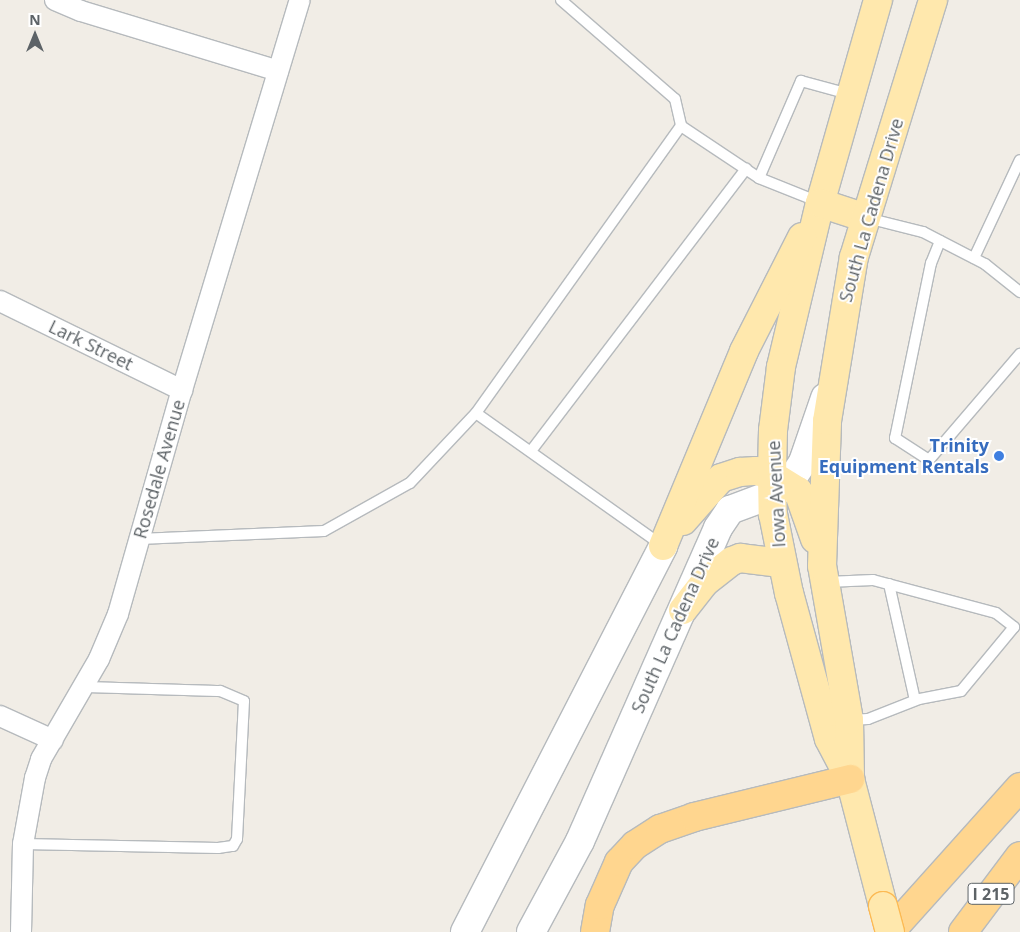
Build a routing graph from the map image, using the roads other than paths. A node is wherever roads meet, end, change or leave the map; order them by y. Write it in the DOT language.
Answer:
graph roads {
  1 [pos="55,0"];
  2 [pos="300,0"];
  3 [pos="561,0"];
  4 [pos="878,0"];
  5 [pos="933,0"];
  6 [pos="278,71"];
  7 [pos="850,94"];
  8 [pos="681,126"];
  9 [pos="1020,160"];
  10 [pos="746,169"];
  11 [pos="759,178"];
  12 [pos="820,203"];
  13 [pos="866,218"];
  14 [pos="940,241"];
  15 [pos="974,258"];
  16 [pos="1020,292"];
  17 [pos="0,301"];
  18 [pos="1020,354"];
  19 [pos="833,375"];
  20 [pos="182,390"];
  21 [pos="476,413"];
  22 [pos="531,451"];
  23 [pos="778,484"];
  24 [pos="139,538"];
  25 [pos="664,546"];
  26 [pos="781,563"];
  27 [pos="823,574"];
  28 [pos="889,584"];
  29 [pos="683,610"];
  30 [pos="83,687"];
  31 [pos="915,700"];
  32 [pos="0,716"];
  33 [pos="849,720"];
  34 [pos="53,740"];
  35 [pos="850,779"];
  36 [pos="1020,787"];
  37 [pos="23,844"];
  38 [pos="1020,856"];
  39 [pos="21,932"];
  40 [pos="465,932"];
  41 [pos="531,932"];
  42 [pos="595,932"];
  43 [pos="890,932"];
  44 [pos="963,932"];
  1 -- 6 [label="street"];
  2 -- 6 [label="street, Rosedale Avenue"];
  3 -- 8 [label="lane"];
  4 -- 7 [label="main road"];
  5 -- 13 [label="main road, South La Cadena Drive"];
  6 -- 20 [label="street, Rosedale Avenue"];
  7 -- 11 [label="lane"];
  7 -- 12 [label="main road"];
  8 -- 10 [label="lane"];
  8 -- 21 [label="lane"];
  9 -- 15 [label="lane"];
  10 -- 11 [label="lane"];
  10 -- 22 [label="lane"];
  11 -- 12 [label="lane"];
  12 -- 13 [label="main road"];
  12 -- 23 [label="main road, Iowa Avenue"];
  12 -- 25 [label="main road"];
  13 -- 14 [label="lane"];
  13 -- 19 [label="main road, South La Cadena Drive"];
  14 -- 15 [label="lane"];
  14 -- 18 [label="lane"];
  15 -- 16 [label="lane"];
  17 -- 20 [label="street, Lark Street"];
  19 -- 23 [label="main road, South La Cadena Drive"];
  19 -- 27 [label="main road, Iowa Avenue"];
  20 -- 24 [label="street, Rosedale Avenue"];
  21 -- 22 [label="lane"];
  21 -- 24 [label="lane"];
  22 -- 25 [label="lane"];
  23 -- 25 [label="main road"];
  23 -- 26 [label="main road, Iowa Avenue"];
  23 -- 27 [label="main road"];
  23 -- 29 [label="main road, South La Cadena Drive"];
  24 -- 30 [label="street, Rosedale Avenue"];
  25 -- 40 [label="main road"];
  26 -- 29 [label="main road"];
  26 -- 35 [label="main road, Iowa Avenue"];
  27 -- 28 [label="lane"];
  27 -- 33 [label="main road, Iowa Avenue"];
  28 -- 31 [label="lane"];
  28 -- 31 [label="lane"];
  29 -- 41 [label="main road, South La Cadena Drive"];
  30 -- 34 [label="street, Rosedale Avenue"];
  30 -- 37 [label="lane"];
  31 -- 33 [label="lane"];
  32 -- 34 [label="street"];
  33 -- 35 [label="main road, Iowa Avenue"];
  34 -- 37 [label="street, Rosedale Avenue"];
  35 -- 42 [label="highway"];
  35 -- 43 [label="main road, Iowa Avenue, bridge"];
  36 -- 43 [label="highway"];
  37 -- 39 [label="street, Rosedale Avenue"];
  38 -- 44 [label="highway, I 215"];
}
